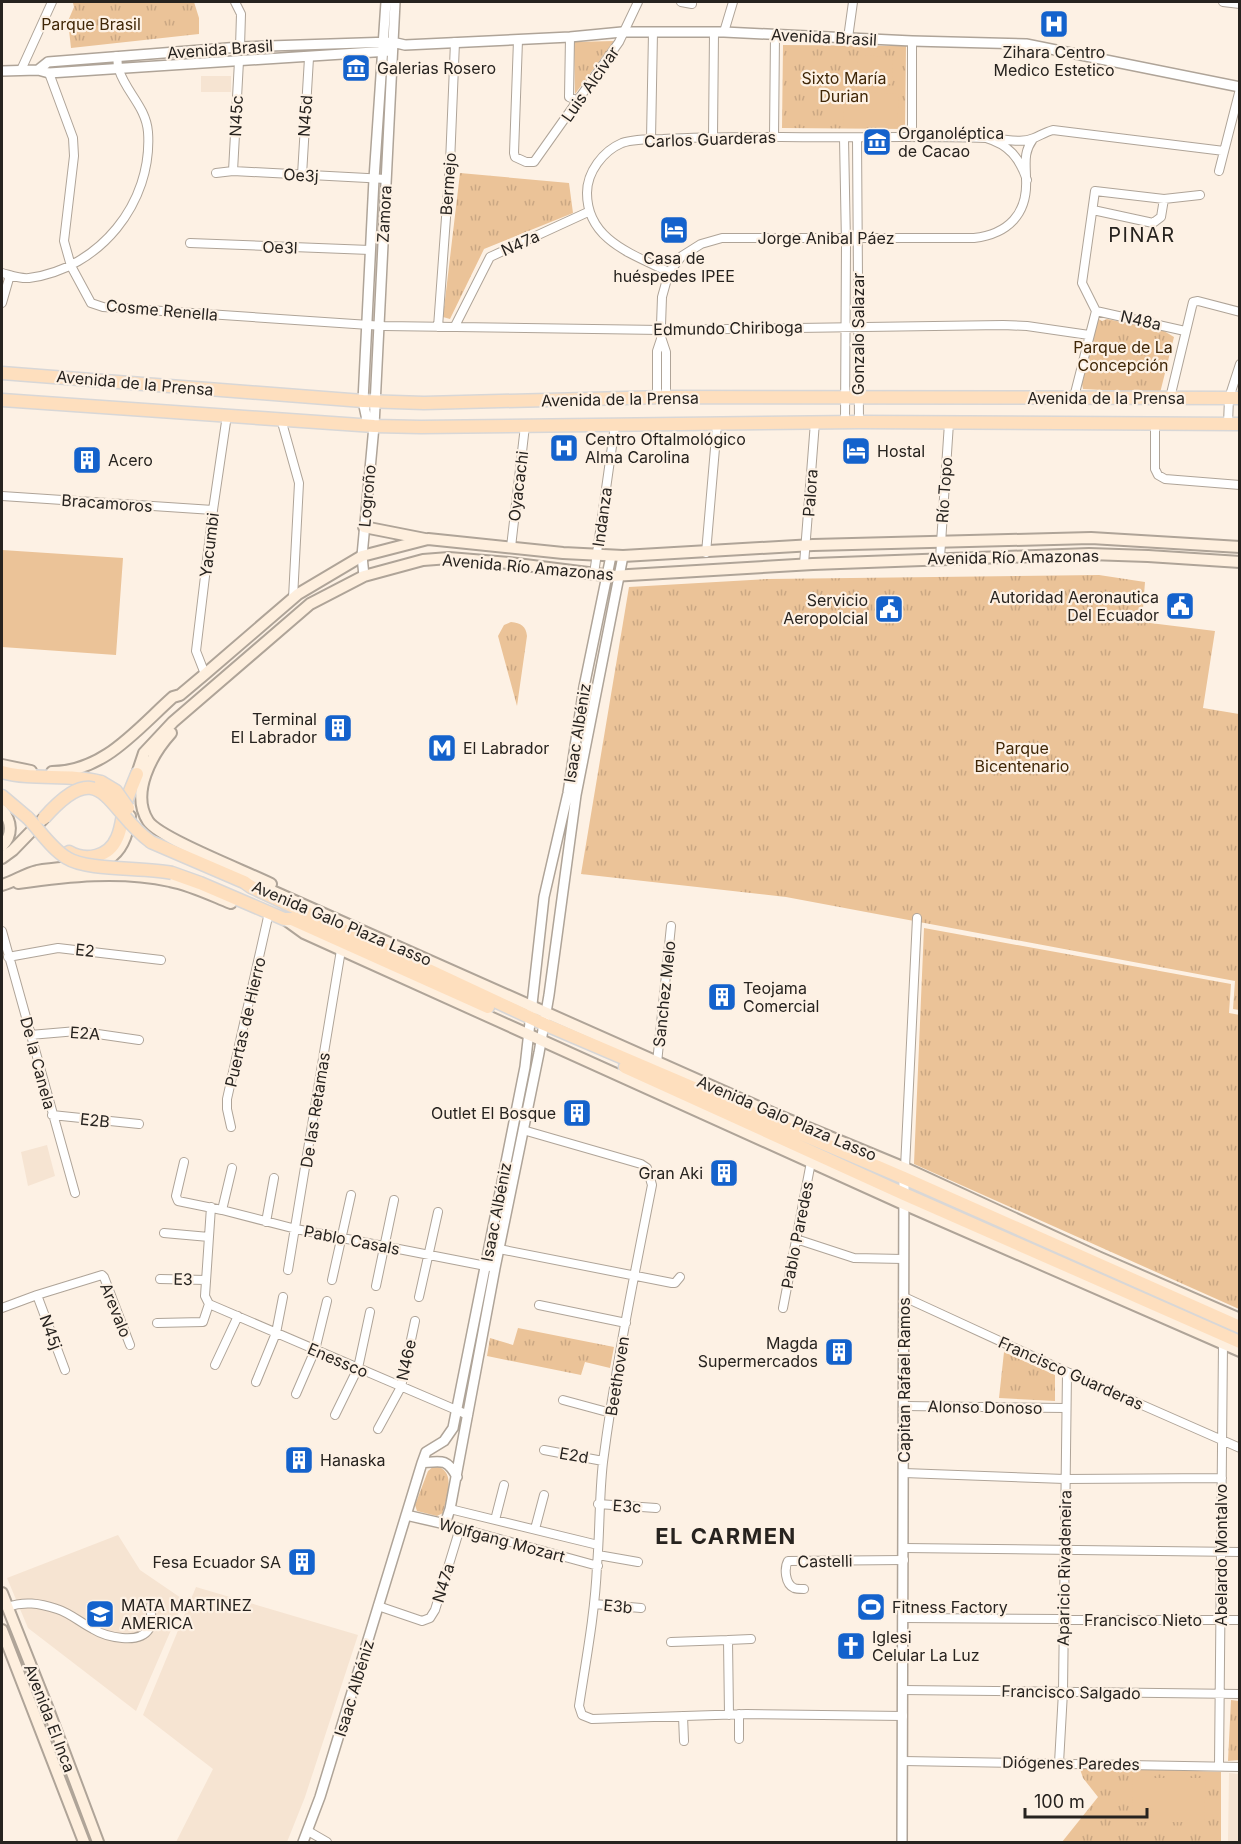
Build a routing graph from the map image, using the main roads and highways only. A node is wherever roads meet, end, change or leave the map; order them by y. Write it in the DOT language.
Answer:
graph roads {
  1 [pos="2,373"];
  2 [pos="1234,398"];
  3 [pos="2,400"];
  4 [pos="1234,424"];
  5 [pos="364,527"];
  6 [pos="428,539"];
  7 [pos="1148,542"];
  8 [pos="1239,548"];
  9 [pos="1149,556"];
  10 [pos="1239,562"];
  11 [pos="217,685"];
  12 [pos="2,765"];
  13 [pos="2,772"];
  14 [pos="136,774"];
  15 [pos="2,796"];
  16 [pos="2,810"];
  17 [pos="28,818"];
  18 [pos="44,818"];
  19 [pos="151,842"];
  20 [pos="2,846"];
  21 [pos="2,858"];
  22 [pos="244,882"];
  23 [pos="4,884"];
  24 [pos="291,898"];
  25 [pos="284,919"];
  26 [pos="304,933"];
  27 [pos="531,1022"];
  28 [pos="544,1027"];
  29 [pos="904,1173"];
  30 [pos="904,1199"];
  31 [pos="1239,1319"];
  32 [pos="1239,1327"];
  33 [pos="1239,1342"];
  34 [pos="1239,1351"];
  35 [pos="2,1593"];
  36 [pos="6,1620"];
  37 [pos="2,1630"];
  38 [pos="99,1841"];
  39 [pos="84,1842"];
  1 -- 2 [label="main road, Avenida de la Prensa"];
  3 -- 4 [label="main road, Avenida de la Prensa"];
  5 -- 6 [label="main road"];
  6 -- 7 [label="main road, Avenida Río Amazonas"];
  6 -- 12 [label="main road, Avenida Río Amazonas"];
  7 -- 8 [label="main road, Avenida Río Amazonas"];
  7 -- 9 [label="main road"];
  9 -- 10 [label="main road, Avenida Río Amazonas"];
  9 -- 11 [label="main road, Avenida Río Amazonas"];
  11 -- 14 [label="main road, Avenida Río Amazonas"];
  11 -- 24 [label="main road"];
  13 -- 19 [label="main road, bridge"];
  14 -- 17 [label="main road, bridge"];
  14 -- 23 [label="main road, Avenida Río Amazonas"];
  15 -- 17 [label="main road"];
  16 -- 20 [label="main road"];
  17 -- 25 [label="main road, bridge"];
  18 -- 19 [label="main road, bridge"];
  18 -- 21 [label="main road"];
  19 -- 22 [label="main road"];
  22 -- 24 [label="main road, Avenida Galo Plaza Lasso"];
  22 -- 27 [label="main road, Avenida Galo Plaza Lasso"];
  23 -- 26 [label="main road"];
  24 -- 27 [label="main road, Avenida Galo Plaza Lasso"];
  25 -- 26 [label="main road, Avenida Galo Plaza Lasso"];
  25 -- 27 [label="main road, Avenida Galo Plaza Lasso"];
  26 -- 27 [label="main road, Avenida Galo Plaza Lasso"];
  27 -- 28 [label="main road, Avenida Galo Plaza Lasso"];
  27 -- 28 [label="main road, Avenida Galo Plaza Lasso"];
  28 -- 29 [label="main road, Avenida Galo Plaza Lasso"];
  28 -- 29 [label="main road, Avenida Galo Plaza Lasso"];
  28 -- 30 [label="main road, Avenida Galo Plaza Lasso"];
  28 -- 30 [label="main road, Avenida Galo Plaza Lasso"];
  29 -- 31 [label="main road, Avenida Galo Plaza Lasso"];
  29 -- 32 [label="main road, Avenida Galo Plaza Lasso"];
  30 -- 33 [label="main road, Avenida Galo Plaza Lasso"];
  30 -- 34 [label="main road, Avenida Galo Plaza Lasso"];
  35 -- 36 [label="main road, Avenida El Inca"];
  36 -- 38 [label="main road, Avenida El Inca"];
  37 -- 39 [label="main road, Avenida El Inca"];
}
